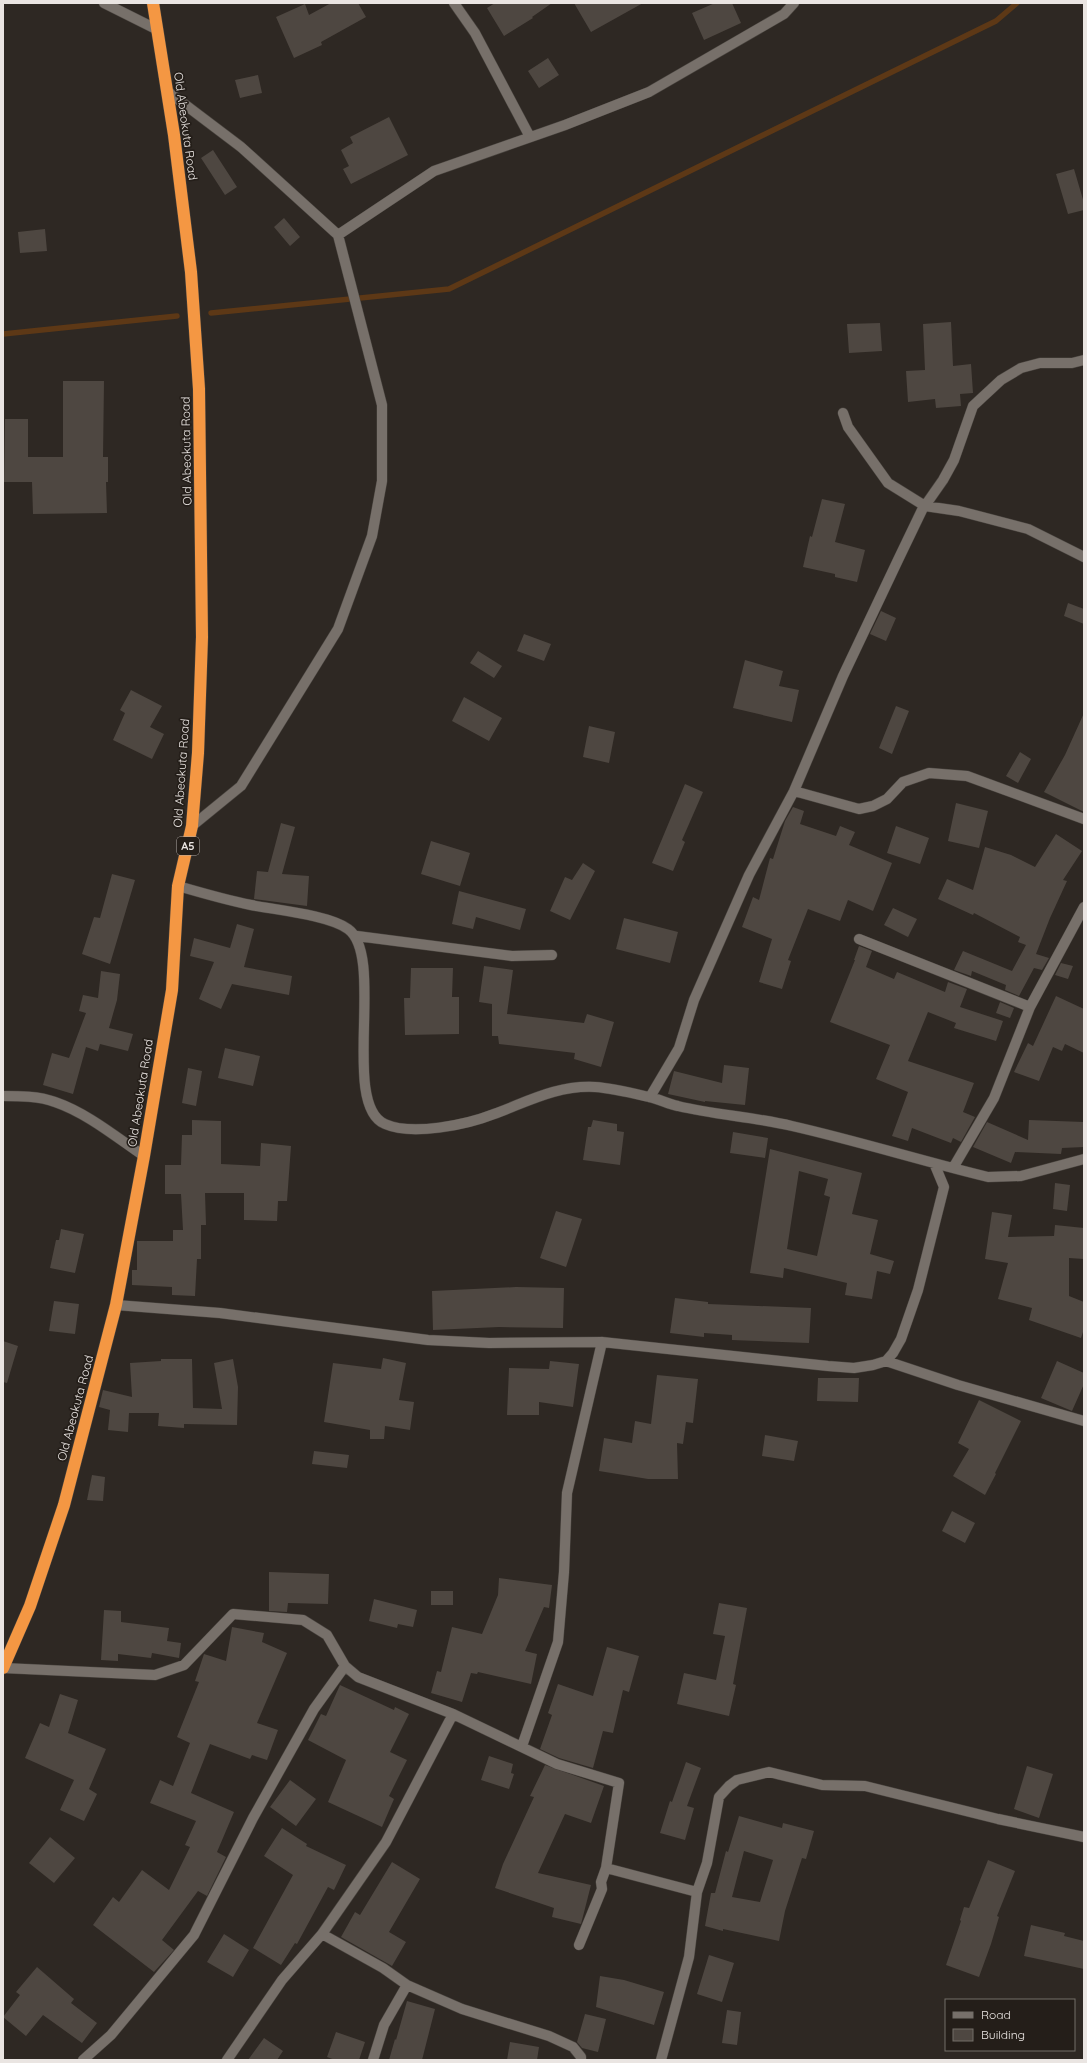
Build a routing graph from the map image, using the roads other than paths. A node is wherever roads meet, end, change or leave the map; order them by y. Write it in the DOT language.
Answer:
graph roads {
  1 [pos="104,3"];
  2 [pos="153,3"];
  3 [pos="454,3"];
  4 [pos="794,3"];
  5 [pos="158,30"];
  6 [pos="167,91"];
  7 [pos="530,137"];
  8 [pos="338,235"];
  9 [pos="1084,360"];
  10 [pos="842,413"];
  11 [pos="925,506"];
  12 [pos="1084,557"];
  13 [pos="794,791"];
  14 [pos="1084,819"];
  15 [pos="192,826"];
  16 [pos="178,886"];
  17 [pos="1084,907"];
  18 [pos="357,936"];
  19 [pos="859,939"];
  20 [pos="552,954"];
  21 [pos="1030,1007"];
  22 [pos="3,1096"];
  23 [pos="650,1097"];
  24 [pos="144,1156"];
  25 [pos="1084,1159"];
  26 [pos="934,1164"];
  27 [pos="953,1168"];
  28 [pos="116,1305"];
  29 [pos="602,1342"];
  30 [pos="886,1361"];
  31 [pos="1084,1421"];
  32 [pos="345,1666"];
  33 [pos="3,1668"];
  34 [pos="453,1714"];
  35 [pos="522,1746"];
  36 [pos="1084,1837"];
  37 [pos="606,1868"];
  38 [pos="697,1892"];
  39 [pos="322,1934"];
  40 [pos="579,1945"];
  41 [pos="407,1985"];
  42 [pos="83,2060"];
  43 [pos="227,2060"];
  44 [pos="373,2060"];
  45 [pos="581,2060"];
  46 [pos="661,2060"];
  1 -- 5 [label="street"];
  2 -- 5 [label="highway, Old Abeokuta Road / A5"];
  3 -- 7 [label="street"];
  4 -- 7 [label="street"];
  5 -- 6 [label="highway, Old Abeokuta Road / A5"];
  6 -- 8 [label="street"];
  6 -- 15 [label="highway, Old Abeokuta Road / A5"];
  7 -- 8 [label="street"];
  8 -- 15 [label="street"];
  9 -- 11 [label="street"];
  10 -- 11 [label="street"];
  11 -- 12 [label="street"];
  11 -- 13 [label="street"];
  13 -- 14 [label="street"];
  13 -- 23 [label="street"];
  15 -- 16 [label="highway, Old Abeokuta Road / A5"];
  16 -- 18 [label="street"];
  16 -- 24 [label="highway, Old Abeokuta Road / A5"];
  17 -- 21 [label="street"];
  18 -- 20 [label="street"];
  18 -- 23 [label="street"];
  19 -- 21 [label="street"];
  21 -- 27 [label="street"];
  22 -- 24 [label="street"];
  23 -- 26 [label="street"];
  24 -- 28 [label="highway, Old Abeokuta Road / A5"];
  25 -- 27 [label="street"];
  26 -- 27 [label="street"];
  26 -- 30 [label="street"];
  28 -- 29 [label="street"];
  28 -- 33 [label="highway, Old Abeokuta Road / A5"];
  29 -- 30 [label="street"];
  29 -- 35 [label="street"];
  30 -- 31 [label="street"];
  32 -- 33 [label="street"];
  32 -- 34 [label="street"];
  32 -- 42 [label="street"];
  34 -- 35 [label="street"];
  34 -- 39 [label="street"];
  35 -- 37 [label="street"];
  36 -- 38 [label="street"];
  37 -- 38 [label="street"];
  37 -- 40 [label="street"];
  38 -- 46 [label="street"];
  39 -- 41 [label="street"];
  39 -- 43 [label="street"];
  41 -- 44 [label="street"];
  41 -- 45 [label="street"];
}
